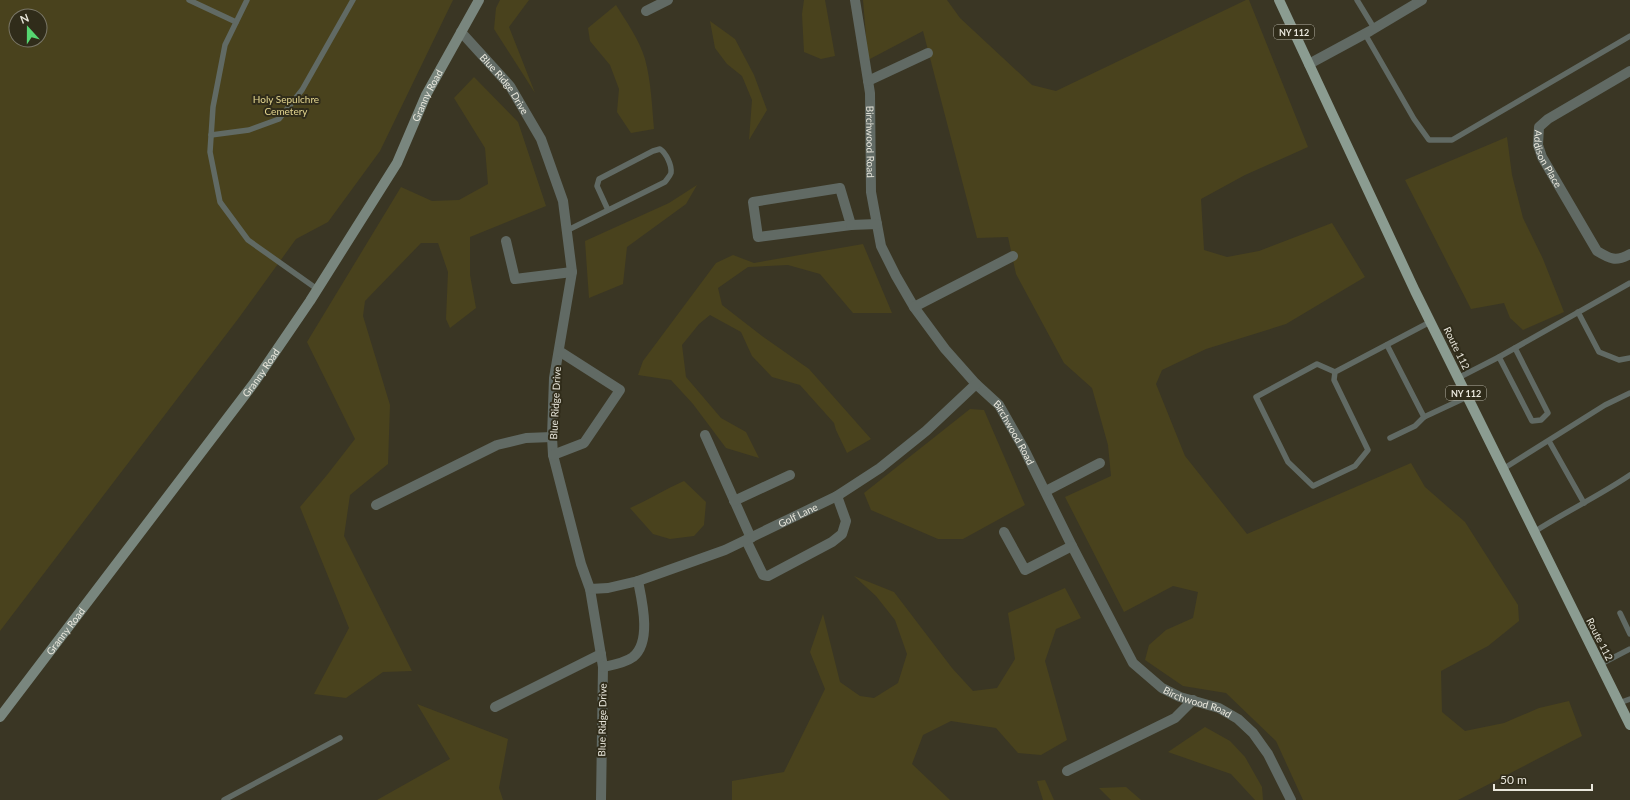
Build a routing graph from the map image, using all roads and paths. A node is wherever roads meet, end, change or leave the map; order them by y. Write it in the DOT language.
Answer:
graph roads {
  1 [pos="189,0"];
  2 [pos="247,0"];
  3 [pos="353,0"];
  4 [pos="479,0"];
  5 [pos="668,0"];
  6 [pos="854,0"];
  7 [pos="1279,0"];
  8 [pos="1357,0"];
  9 [pos="1422,0"];
  10 [pos="646,11"];
  11 [pos="236,22"];
  12 [pos="1370,31"];
  13 [pos="461,32"];
  14 [pos="1630,36"];
  15 [pos="928,53"];
  16 [pos="1309,64"];
  17 [pos="1630,71"];
  18 [pos="868,81"];
  19 [pos="211,136"];
  20 [pos="608,210"];
  21 [pos="877,224"];
  22 [pos="851,225"];
  23 [pos="566,231"];
  24 [pos="506,241"];
  25 [pos="1630,254"];
  26 [pos="1013,256"];
  27 [pos="572,272"];
  28 [pos="1630,283"];
  29 [pos="318,289"];
  30 [pos="914,307"];
  31 [pos="1578,312"];
  32 [pos="1430,322"];
  33 [pos="1387,345"];
  34 [pos="1515,348"];
  35 [pos="559,351"];
  36 [pos="1499,357"];
  37 [pos="1630,358"];
  38 [pos="1335,372"];
  39 [pos="1458,378"];
  40 [pos="976,384"];
  41 [pos="1630,393"];
  42 [pos="1468,397"];
  43 [pos="1424,417"];
  44 [pos="705,435"];
  45 [pos="552,437"];
  46 [pos="1390,438"];
  47 [pos="1549,441"];
  48 [pos="553,456"];
  49 [pos="1100,463"];
  50 [pos="1503,469"];
  51 [pos="790,475"];
  52 [pos="1630,476"];
  53 [pos="1046,491"];
  54 [pos="837,496"];
  55 [pos="734,502"];
  56 [pos="1584,503"];
  57 [pos="376,505"];
  58 [pos="1004,532"];
  59 [pos="1534,532"];
  60 [pos="748,539"];
  61 [pos="1072,546"];
  62 [pos="638,581"];
  63 [pos="590,589"];
  64 [pos="1620,613"];
  65 [pos="1630,634"];
  66 [pos="1630,650"];
  67 [pos="601,654"];
  68 [pos="1599,665"];
  69 [pos="603,667"];
  70 [pos="1630,699"];
  71 [pos="1193,700"];
  72 [pos="1619,703"];
  73 [pos="495,707"];
  74 [pos="0,717"];
  75 [pos="1630,726"];
  76 [pos="340,738"];
  77 [pos="1067,771"];
  78 [pos="224,800"];
  79 [pos="601,800"];
  80 [pos="1292,800"];
  1 -- 11 [label="lane"];
  2 -- 11 [label="lane"];
  3 -- 19 [label="lane"];
  4 -- 13 [label="street, Granny Road"];
  5 -- 10 [label="street"];
  6 -- 18 [label="street, Birchwood Road"];
  7 -- 16 [label="main road, Route 112 / NY 112"];
  8 -- 12 [label="lane"];
  9 -- 12 [label="street"];
  11 -- 19 [label="lane"];
  12 -- 14 [label="lane"];
  12 -- 16 [label="street"];
  13 -- 23 [label="street, Blue Ridge Drive"];
  13 -- 29 [label="street, Granny Road"];
  15 -- 18 [label="street"];
  16 -- 32 [label="main road, Route 112 / NY 112"];
  17 -- 25 [label="street, Addison Place"];
  18 -- 21 [label="street, Birchwood Road"];
  19 -- 29 [label="lane"];
  20 -- 20 [label="lane"];
  20 -- 23 [label="lane"];
  21 -- 22 [label="street"];
  21 -- 30 [label="street, Birchwood Road"];
  22 -- 22 [label="street"];
  23 -- 27 [label="street, Blue Ridge Drive"];
  24 -- 27 [label="street"];
  26 -- 30 [label="street"];
  27 -- 35 [label="street, Blue Ridge Drive"];
  28 -- 31 [label="lane"];
  29 -- 74 [label="street, Granny Road"];
  30 -- 40 [label="street, Birchwood Road"];
  31 -- 34 [label="lane"];
  31 -- 37 [label="lane"];
  32 -- 33 [label="lane"];
  32 -- 39 [label="main road, Route 112 / NY 112"];
  33 -- 38 [label="lane"];
  33 -- 43 [label="lane"];
  34 -- 36 [label="lane"];
  34 -- 36 [label="lane"];
  35 -- 45 [label="street, Blue Ridge Drive"];
  35 -- 48 [label="street"];
  36 -- 39 [label="lane"];
  38 -- 38 [label="lane"];
  39 -- 42 [label="main road, Route 112 / NY 112"];
  40 -- 53 [label="street, Birchwood Road"];
  40 -- 54 [label="street, Golf Lane"];
  41 -- 47 [label="lane"];
  42 -- 43 [label="lane"];
  42 -- 50 [label="main road, Route 112 / NY 112"];
  43 -- 46 [label="lane"];
  44 -- 55 [label="street"];
  45 -- 48 [label="street, Blue Ridge Drive"];
  45 -- 57 [label="street"];
  47 -- 50 [label="lane"];
  47 -- 56 [label="lane"];
  48 -- 63 [label="street, Blue Ridge Drive"];
  49 -- 53 [label="street"];
  50 -- 59 [label="main road, Route 112 / NY 112"];
  51 -- 55 [label="street"];
  52 -- 56 [label="lane"];
  53 -- 61 [label="street, Birchwood Road"];
  54 -- 60 [label="street, Golf Lane"];
  54 -- 60 [label="street"];
  55 -- 60 [label="street"];
  56 -- 59 [label="lane"];
  58 -- 61 [label="street"];
  59 -- 68 [label="main road, Route 112 / NY 112"];
  60 -- 62 [label="street, Golf Lane"];
  61 -- 71 [label="street, Birchwood Road"];
  62 -- 63 [label="street, Golf Lane"];
  62 -- 69 [label="street"];
  63 -- 67 [label="street, Blue Ridge Drive"];
  64 -- 65 [label="lane"];
  66 -- 68 [label="lane"];
  67 -- 69 [label="street, Blue Ridge Drive"];
  67 -- 73 [label="street"];
  68 -- 72 [label="main road, Route 112 / NY 112"];
  69 -- 79 [label="street, Blue Ridge Drive"];
  70 -- 72 [label="lane"];
  71 -- 77 [label="street"];
  71 -- 80 [label="street, Birchwood Road"];
  72 -- 75 [label="main road, Route 112 / NY 112"];
  76 -- 78 [label="lane"];
}
